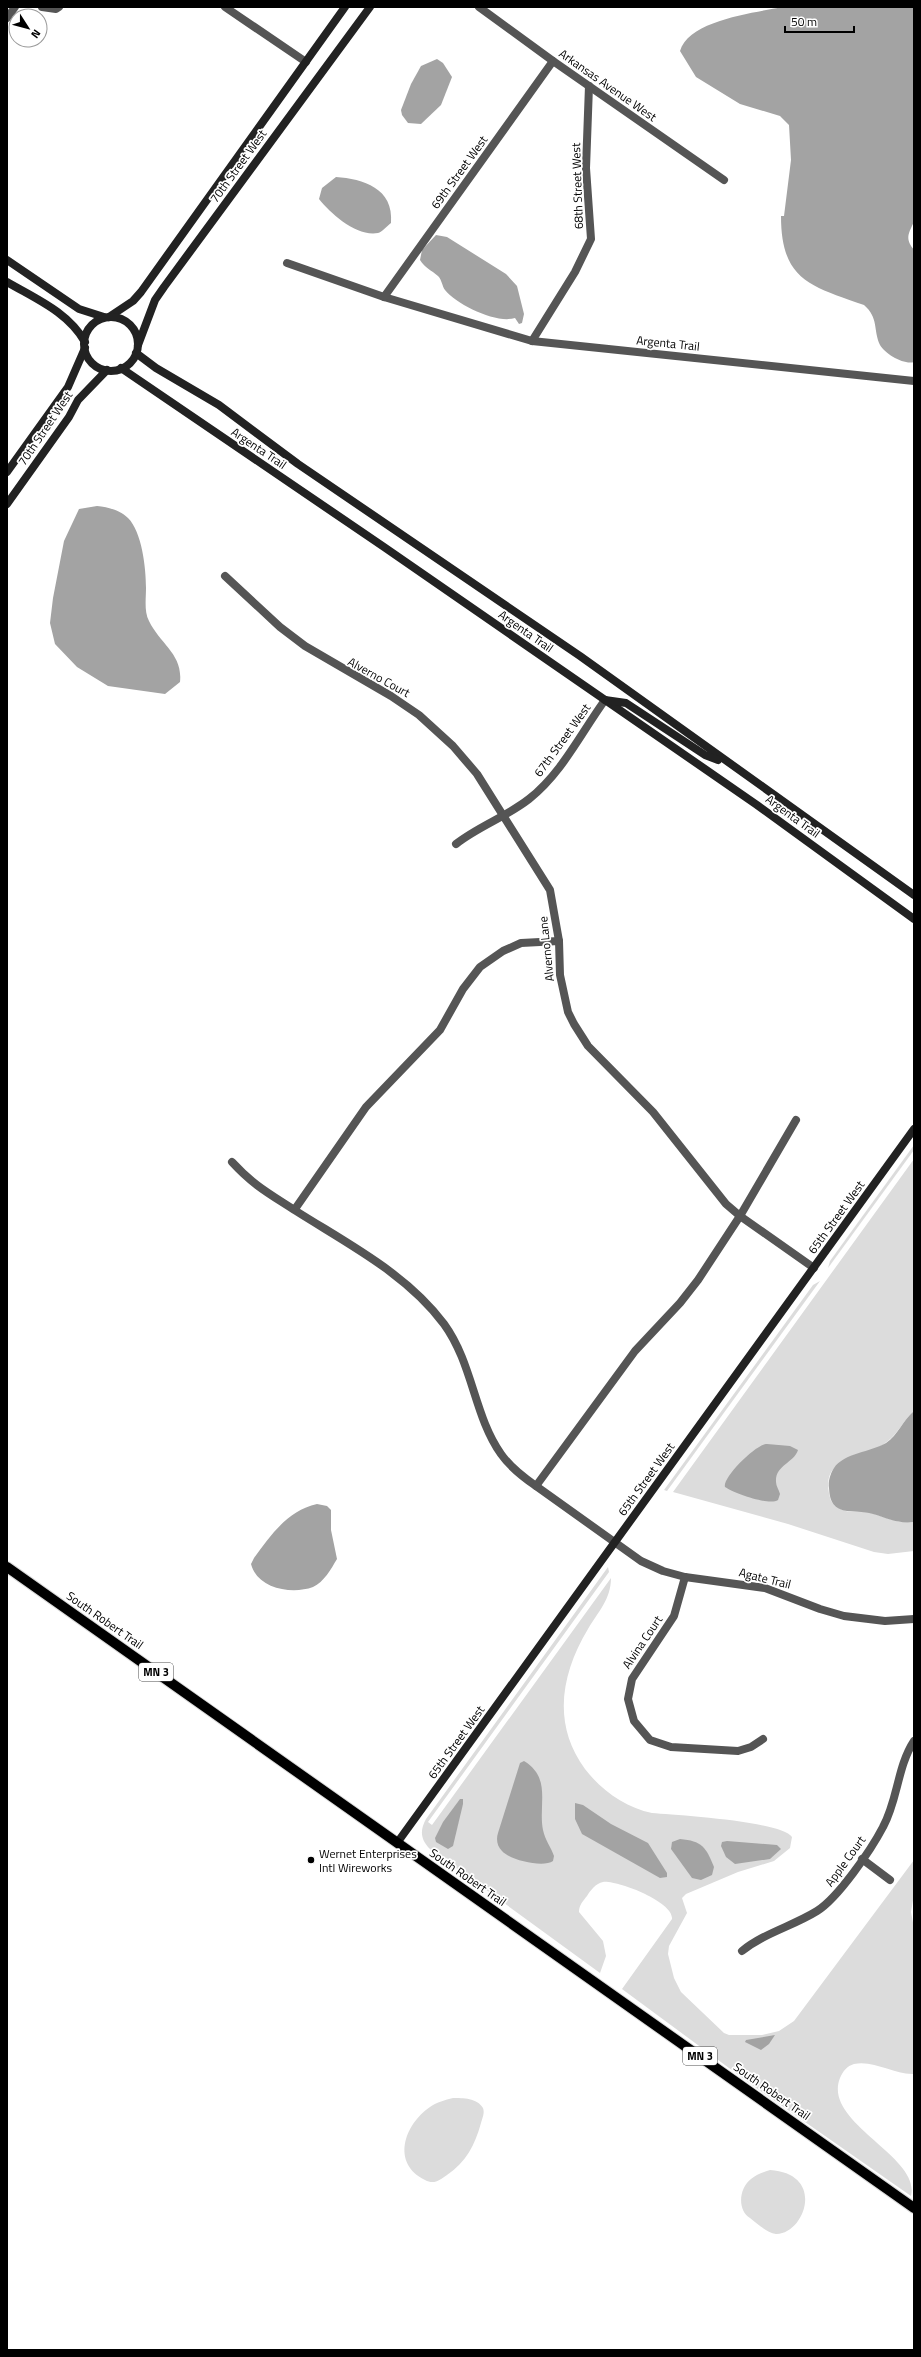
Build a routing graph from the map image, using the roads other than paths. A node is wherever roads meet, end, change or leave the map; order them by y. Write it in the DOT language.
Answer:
graph roads {
  1 [pos="16,7"];
  2 [pos="42,7"];
  3 [pos="59,7"];
  4 [pos="225,7"];
  5 [pos="345,7"];
  6 [pos="370,7"];
  7 [pos="479,7"];
  8 [pos="7,18"];
  9 [pos="553,61"];
  10 [pos="306,62"];
  11 [pos="589,86"];
  12 [pos="724,180"];
  13 [pos="7,260"];
  14 [pos="287,263"];
  15 [pos="7,282"];
  16 [pos="384,297"];
  17 [pos="106,317"];
  18 [pos="532,341"];
  19 [pos="85,345"];
  20 [pos="137,349"];
  21 [pos="121,368"];
  22 [pos="107,370"];
  23 [pos="914,381"];
  24 [pos="7,472"];
  25 [pos="7,504"];
  26 [pos="225,576"];
  27 [pos="606,700"];
  28 [pos="731,766"];
  29 [pos="504,816"];
  30 [pos="456,844"];
  31 [pos="914,895"];
  32 [pos="914,919"];
  33 [pos="559,941"];
  34 [pos="796,1120"];
  35 [pos="914,1129"];
  36 [pos="232,1162"];
  37 [pos="295,1209"];
  38 [pos="740,1216"];
  39 [pos="814,1268"];
  40 [pos="536,1486"];
  41 [pos="615,1542"];
  42 [pos="7,1567"];
  43 [pos="685,1577"];
  44 [pos="914,1619"];
  45 [pos="763,1739"];
  46 [pos="914,1741"];
  47 [pos="397,1843"];
  48 [pos="862,1859"];
  49 [pos="890,1880"];
  50 [pos="742,1951"];
  51 [pos="914,2208"];
  1 -- 8 [label="street"];
  2 -- 3 [label="street"];
  4 -- 10 [label="street"];
  5 -- 10 [label="street, 70th Street West"];
  6 -- 20 [label="street, 70th Street West"];
  7 -- 9 [label="street, Arkansas Avenue West"];
  9 -- 11 [label="street, Arkansas Avenue West"];
  9 -- 16 [label="street, 69th Street West"];
  10 -- 17 [label="street, 70th Street West"];
  11 -- 12 [label="street, Arkansas Avenue West"];
  11 -- 18 [label="street, 68th Street West"];
  13 -- 17 [label="street"];
  14 -- 16 [label="street, Argenta Trail"];
  15 -- 19 [label="street"];
  16 -- 18 [label="street, Argenta Trail"];
  17 -- 19 [label="street"];
  17 -- 20 [label="street"];
  18 -- 23 [label="street, Argenta Trail"];
  19 -- 22 [label="street"];
  19 -- 24 [label="street, 70th Street West"];
  20 -- 21 [label="street"];
  20 -- 28 [label="street, Argenta Trail"];
  21 -- 22 [label="street"];
  21 -- 27 [label="street, Argenta Trail"];
  22 -- 25 [label="street, 70th Street West"];
  26 -- 29 [label="street, Alverno Court"];
  27 -- 28 [label="street"];
  27 -- 29 [label="street, 67th Street West"];
  27 -- 32 [label="street, Argenta Trail"];
  28 -- 31 [label="street, Argenta Trail"];
  29 -- 30 [label="street, 67th Street West"];
  29 -- 33 [label="street, Alverno Lane"];
  33 -- 37 [label="street"];
  33 -- 38 [label="street, Alverno Lane"];
  34 -- 38 [label="street"];
  35 -- 39 [label="street, 65th Street West"];
  36 -- 37 [label="street, Agate Trail"];
  37 -- 40 [label="street, Agate Trail"];
  38 -- 39 [label="street, Alverno Lane"];
  38 -- 40 [label="street"];
  39 -- 41 [label="street, 65th Street West"];
  40 -- 41 [label="street, Agate Trail"];
  41 -- 43 [label="street, Agate Trail"];
  41 -- 47 [label="street, 65th Street West"];
  42 -- 47 [label="main road, South Robert Trail / MN 3"];
  43 -- 44 [label="street, Agate Trail"];
  43 -- 45 [label="street, Alvina Court"];
  46 -- 48 [label="street, Apple Court"];
  47 -- 51 [label="main road, South Robert Trail / MN 3"];
  48 -- 49 [label="street"];
  48 -- 50 [label="street, Apple Court"];
}
